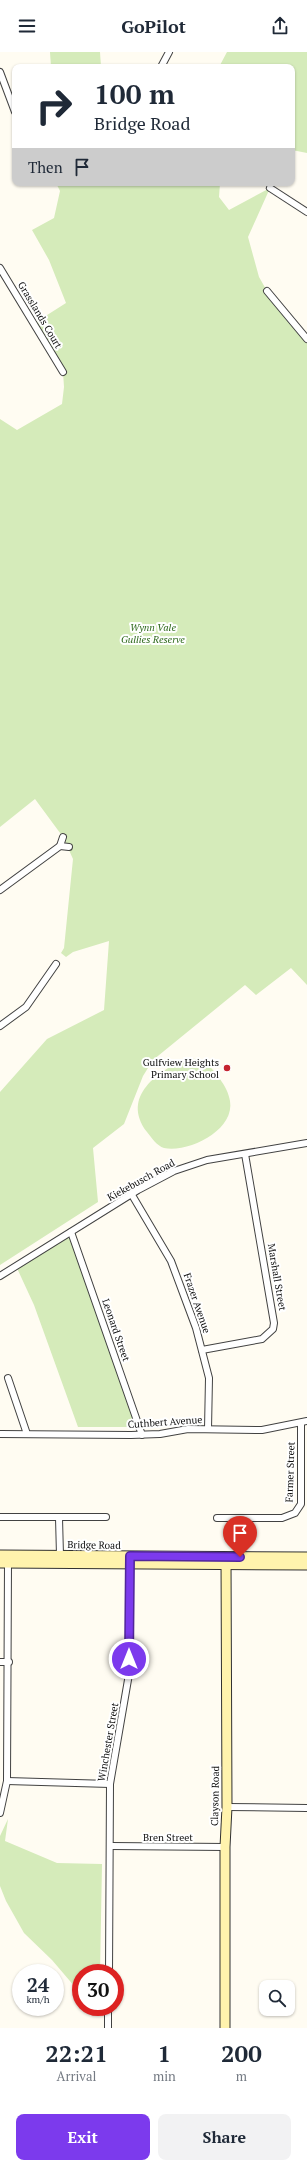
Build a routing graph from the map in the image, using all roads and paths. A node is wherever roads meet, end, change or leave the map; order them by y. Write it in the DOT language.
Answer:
graph roads {
  1 [pos="169,52"];
  2 [pos="163,64"];
  3 [pos="0,72"];
  4 [pos="12,104"];
  5 [pos="270,188"];
  6 [pos="307,212"];
  7 [pos="0,268"];
  8 [pos="267,291"];
  9 [pos="307,339"];
  10 [pos="63,372"];
  11 [pos="63,837"];
  12 [pos="60,846"];
  13 [pos="69,848"];
  14 [pos="0,890"];
  15 [pos="56,964"];
  16 [pos="0,1026"];
  17 [pos="307,1143"];
  18 [pos="245,1154"];
  19 [pos="132,1194"];
  20 [pos="71,1232"];
  21 [pos="0,1276"];
  22 [pos="202,1350"];
  23 [pos="8,1378"];
  24 [pos="304,1422"];
  25 [pos="208,1429"];
  26 [pos="0,1434"];
  27 [pos="27,1434"];
  28 [pos="142,1435"];
  29 [pos="0,1517"];
  30 [pos="106,1517"];
  31 [pos="59,1518"];
  32 [pos="217,1518"];
  33 [pos="60,1556"];
  34 [pos="307,1557"];
  35 [pos="4,1559"];
  36 [pos="130,1560"];
  37 [pos="226,1561"];
  38 [pos="307,1565"];
  39 [pos="0,1662"];
  40 [pos="9,1662"];
  41 [pos="7,1781"];
  42 [pos="110,1784"];
  43 [pos="227,1807"];
  44 [pos="307,1808"];
  45 [pos="0,1813"];
  46 [pos="110,1846"];
  47 [pos="225,1847"];
  48 [pos="109,1964"];
  49 [pos="108,2016"];
  50 [pos="108,2028"];
  51 [pos="225,2028"];
  1 -- 2 [label="street"];
  3 -- 4 [label="street"];
  5 -- 6 [label="street"];
  7 -- 10 [label="street, Grasslands Court"];
  8 -- 9 [label="street"];
  11 -- 12 [label="street"];
  12 -- 13 [label="street"];
  12 -- 14 [label="street"];
  15 -- 16 [label="street"];
  17 -- 18 [label="street, Kiekebusch Road"];
  18 -- 19 [label="street, Kiekebusch Road"];
  18 -- 22 [label="street, Marshall Street"];
  19 -- 20 [label="street, Kiekebusch Road"];
  19 -- 22 [label="street, Frazer Avenue"];
  20 -- 21 [label="street, Kiekebusch Road"];
  20 -- 28 [label="street, Leonard Street"];
  22 -- 25 [label="street, Frazer Avenue"];
  23 -- 27 [label="street"];
  24 -- 25 [label="street, Cuthbert Avenue"];
  24 -- 32 [label="street, Farmer Street"];
  25 -- 28 [label="street, Cuthbert Avenue"];
  26 -- 27 [label="street, Cuthbert Avenue"];
  27 -- 28 [label="street, Cuthbert Avenue"];
  29 -- 31 [label="street"];
  30 -- 31 [label="street"];
  31 -- 33 [label="street"];
  33 -- 35 [label="main road, Bridge Road"];
  33 -- 36 [label="main road, Bridge Road"];
  34 -- 37 [label="main road, Bridge Road"];
  35 -- 36 [label="main road, Bridge Road"];
  35 -- 40 [label="street"];
  36 -- 37 [label="main road, Bridge Road"];
  36 -- 42 [label="street, Winchester Street"];
  37 -- 38 [label="main road, Bridge Road"];
  37 -- 43 [label="main road, Clayson Road"];
  39 -- 40 [label="street"];
  40 -- 41 [label="street"];
  41 -- 42 [label="street"];
  41 -- 45 [label="street"];
  42 -- 46 [label="street, Winchester Street"];
  43 -- 44 [label="street"];
  43 -- 47 [label="main road, Clayson Road"];
  46 -- 47 [label="street, Bren Street"];
  46 -- 48 [label="street, Winchester Street"];
  47 -- 51 [label="main road, Clayson Road"];
  49 -- 50 [label="street"];
}
